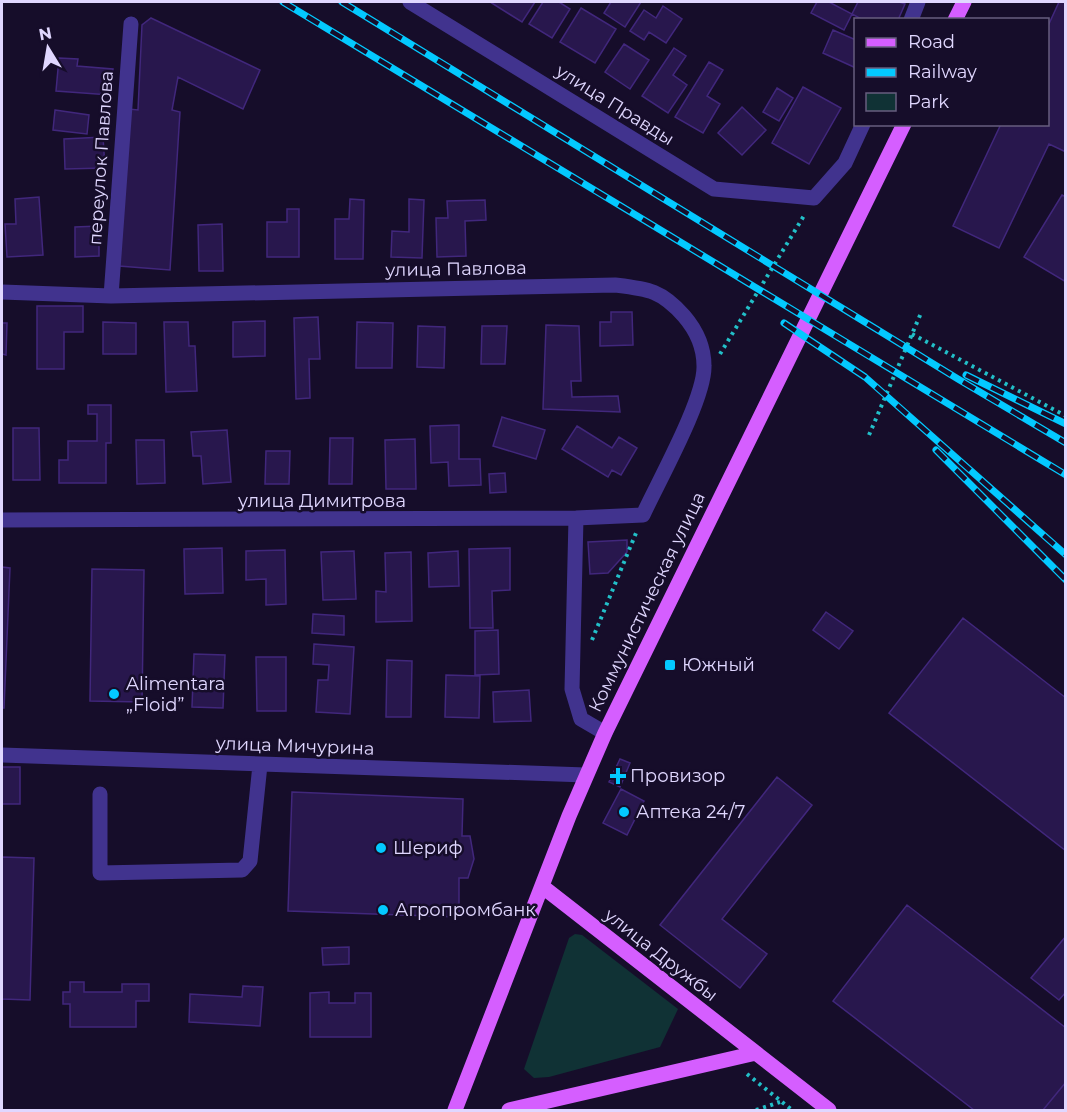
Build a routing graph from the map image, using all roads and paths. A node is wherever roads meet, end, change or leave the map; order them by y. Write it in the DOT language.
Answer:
graph roads {
  1 [pos="410,2"];
  2 [pos="964,2"];
  3 [pos="957,18"];
  4 [pos="131,24"];
  5 [pos="862,126"];
  6 [pos="903,126"];
  7 [pos="814,198"];
  8 [pos="2,292"];
  9 [pos="111,296"];
  10 [pos="921,314"];
  11 [pos="912,334"];
  12 [pos="705,367"];
  13 [pos="1065,416"];
  14 [pos="869,435"];
  15 [pos="643,515"];
  16 [pos="576,518"];
  17 [pos="2,520"];
  18 [pos="590,646"];
  19 [pos="605,733"];
  20 [pos="2,755"];
  21 [pos="260,765"];
  22 [pos="586,775"];
  23 [pos="100,794"];
  24 [pos="543,887"];
  25 [pos="756,1053"];
  26 [pos="747,1074"];
  27 [pos="781,1102"];
  28 [pos="455,1110"];
  29 [pos="509,1110"];
  30 [pos="756,1110"];
  31 [pos="792,1110"];
  32 [pos="829,1110"];
  1 -- 7 [label="street, улица Правды"];
  2 -- 3 [label="main road"];
  4 -- 9 [label="street, переулок Павлова"];
  5 -- 7 [label="street"];
  6 -- 19 [label="main road, Коммунистическая улица"];
  7 -- 12 [label="path"];
  8 -- 9 [label="street, улица Павлова"];
  9 -- 12 [label="street, улица Павлова"];
  10 -- 11 [label="path"];
  11 -- 13 [label="path"];
  11 -- 14 [label="path"];
  12 -- 15 [label="street, улица Павлова"];
  15 -- 16 [label="street, улица Димитрова"];
  15 -- 18 [label="path"];
  16 -- 17 [label="street, улица Димитрова"];
  16 -- 19 [label="street"];
  19 -- 22 [label="main road, Коммунистическая улица"];
  20 -- 21 [label="street, улица Мичурина"];
  21 -- 22 [label="street, улица Мичурина"];
  21 -- 23 [label="street"];
  22 -- 24 [label="main road, Коммунистическая улица"];
  24 -- 25 [label="main road, улица Дружбы"];
  24 -- 28 [label="main road, Коммунистическая улица"];
  25 -- 29 [label="main road"];
  25 -- 32 [label="main road, улица Дружбы"];
  26 -- 27 [label="path"];
  27 -- 30 [label="path"];
  27 -- 31 [label="path"];
}
